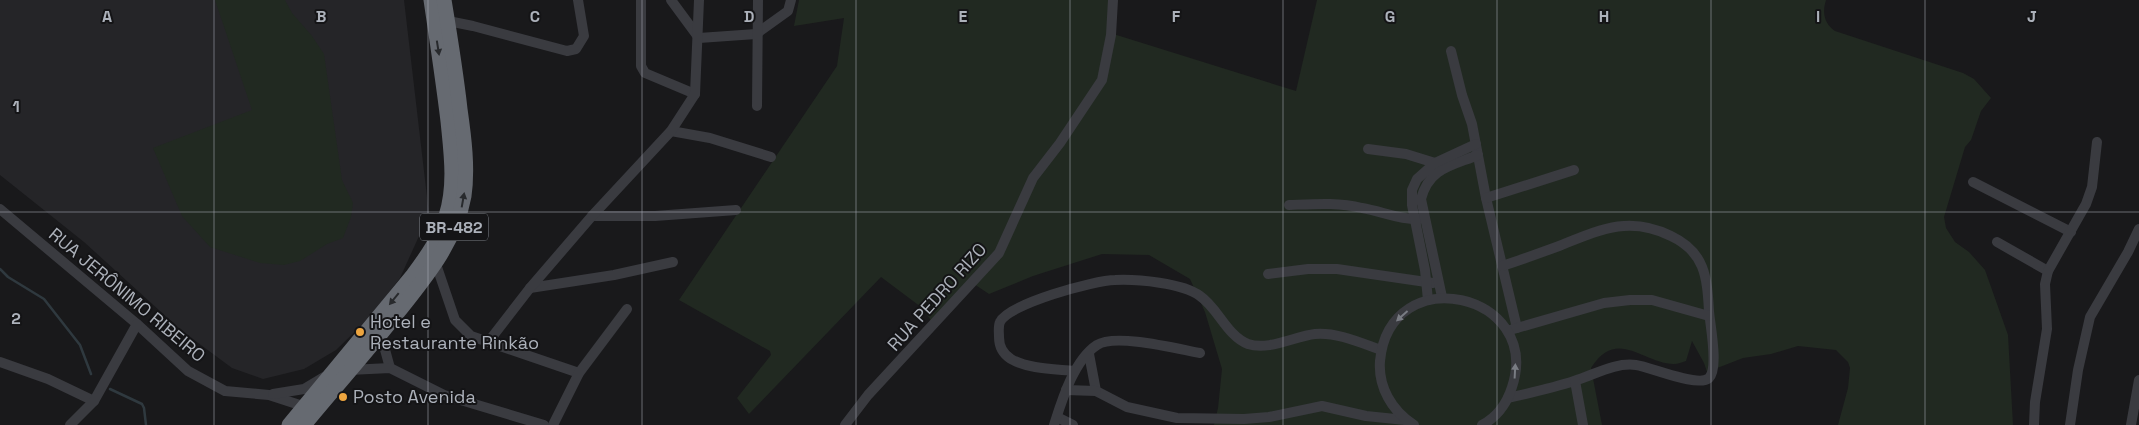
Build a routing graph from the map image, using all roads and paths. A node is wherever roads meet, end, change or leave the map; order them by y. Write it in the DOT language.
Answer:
graph roads {
  1 [pos="431,0"];
  2 [pos="444,0"];
  3 [pos="578,0"];
  4 [pos="641,0"];
  5 [pos="671,0"];
  6 [pos="699,0"];
  7 [pos="758,0"];
  8 [pos="1112,0"];
  9 [pos="790,4"];
  10 [pos="448,21"];
  11 [pos="756,34"];
  12 [pos="699,38"];
  13 [pos="1451,51"];
  14 [pos="450,82"];
  15 [pos="695,94"];
  16 [pos="757,106"];
  17 [pos="671,131"];
  18 [pos="2097,142"];
  19 [pos="1476,144"];
  20 [pos="1368,149"];
  21 [pos="1478,155"];
  22 [pos="771,156"];
  23 [pos="1436,162"];
  24 [pos="1574,170"];
  25 [pos="1973,182"];
  26 [pos="1486,198"];
  27 [pos="1289,205"];
  28 [pos="0,209"];
  29 [pos="736,210"];
  30 [pos="592,216"];
  31 [pos="1420,219"];
  32 [pos="2139,230"];
  33 [pos="2071,232"];
  34 [pos="1997,242"];
  35 [pos="2128,252"];
  36 [pos="2139,256"];
  37 [pos="673,262"];
  38 [pos="436,264"];
  39 [pos="1502,266"];
  40 [pos="2048,271"];
  41 [pos="1268,274"];
  42 [pos="1439,282"];
  43 [pos="1427,283"];
  44 [pos="530,288"];
  45 [pos="1442,298"];
  46 [pos="1428,300"];
  47 [pos="627,309"];
  48 [pos="1709,316"];
  49 [pos="138,324"];
  50 [pos="1512,329"];
  51 [pos="381,334"];
  52 [pos="488,341"];
  53 [pos="1381,350"];
  54 [pos="1200,353"];
  55 [pos="1089,354"];
  56 [pos="0,362"];
  57 [pos="344,368"];
  58 [pos="390,368"];
  59 [pos="1074,371"];
  60 [pos="579,373"];
  61 [pos="2139,380"];
  62 [pos="1575,381"];
  63 [pos="304,389"];
  64 [pos="1066,390"];
  65 [pos="1096,391"];
  66 [pos="269,395"];
  67 [pos="1508,398"];
  68 [pos="94,401"];
  69 [pos="306,406"];
  70 [pos="1055,421"];
  71 [pos="1409,422"];
  72 [pos="70,425"];
  73 [pos="289,425"];
  74 [pos="304,425"];
  75 [pos="544,425"];
  76 [pos="554,425"];
  77 [pos="845,425"];
  78 [pos="1073,425"];
  79 [pos="1482,425"];
  80 [pos="1583,425"];
  81 [pos="2034,425"];
  82 [pos="2070,425"];
  83 [pos="2131,425"];
  1 -- 14 [label="highway, BR-482, one-way"];
  2 -- 10 [label="highway, BR-482"];
  3 -- 10 [label="street"];
  4 -- 15 [label="street"];
  5 -- 12 [label="street"];
  6 -- 12 [label="street"];
  7 -- 11 [label="street"];
  8 -- 77 [label="street, RUA PEDRO RIZO"];
  9 -- 11 [label="street"];
  10 -- 14 [label="highway, BR-482"];
  11 -- 12 [label="street"];
  11 -- 16 [label="street"];
  12 -- 15 [label="street"];
  13 -- 19 [label="street"];
  38 -- 14 [label="highway, BR-482, one-way"];
  14 -- 57 [label="highway, BR-482, one-way"];
  15 -- 17 [label="street"];
  17 -- 22 [label="street"];
  17 -- 30 [label="street"];
  18 -- 33 [label="street"];
  19 -- 21 [label="street"];
  19 -- 23 [label="street"];
  20 -- 23 [label="street"];
  21 -- 26 [label="street"];
  21 -- 31 [label="street"];
  23 -- 31 [label="street"];
  24 -- 26 [label="street"];
  25 -- 33 [label="street"];
  26 -- 39 [label="street"];
  27 -- 31 [label="street"];
  28 -- 49 [label="street, RUA JERÔNIMO RIBEIRO"];
  29 -- 30 [label="street"];
  30 -- 44 [label="street"];
  31 -- 42 [label="street"];
  31 -- 43 [label="street"];
  32 -- 35 [label="street"];
  33 -- 40 [label="street"];
  34 -- 40 [label="street"];
  35 -- 36 [label="street"];
  35 -- 82 [label="street"];
  37 -- 44 [label="street"];
  38 -- 51 [label="highway, BR-482"];
  38 -- 52 [label="street"];
  39 -- 48 [label="street"];
  39 -- 50 [label="street"];
  40 -- 81 [label="street"];
  41 -- 43 [label="street"];
  42 -- 43 [label="street"];
  42 -- 45 [label="street"];
  43 -- 46 [label="street"];
  44 -- 52 [label="street"];
  45 -- 46 [label="street"];
  45 -- 50 [label="street"];
  46 -- 53 [label="street, one-way"];
  47 -- 60 [label="street"];
  48 -- 50 [label="street"];
  48 -- 62 [label="street"];
  49 -- 66 [label="street, RUA JERÔNIMO RIBEIRO"];
  49 -- 68 [label="street"];
  67 -- 50 [label="street, one-way"];
  51 -- 57 [label="highway, BR-482"];
  51 -- 58 [label="street"];
  52 -- 60 [label="street"];
  53 -- 59 [label="street"];
  53 -- 71 [label="street"];
  54 -- 55 [label="street"];
  55 -- 59 [label="street"];
  55 -- 65 [label="street"];
  56 -- 68 [label="street"];
  57 -- 58 [label="street"];
  57 -- 63 [label="street"];
  57 -- 69 [label="highway, BR-482"];
  58 -- 75 [label="street"];
  59 -- 64 [label="street"];
  60 -- 76 [label="street"];
  61 -- 83 [label="street"];
  62 -- 67 [label="street"];
  62 -- 80 [label="street"];
  63 -- 66 [label="street"];
  63 -- 69 [label="street"];
  64 -- 65 [label="street"];
  64 -- 70 [label="street"];
  65 -- 71 [label="street"];
  66 -- 69 [label="street"];
  67 -- 79 [label="street"];
  68 -- 72 [label="street"];
  69 -- 73 [label="highway, BR-482"];
  69 -- 74 [label="highway, BR-482"];
  70 -- 78 [label="street"];
}
